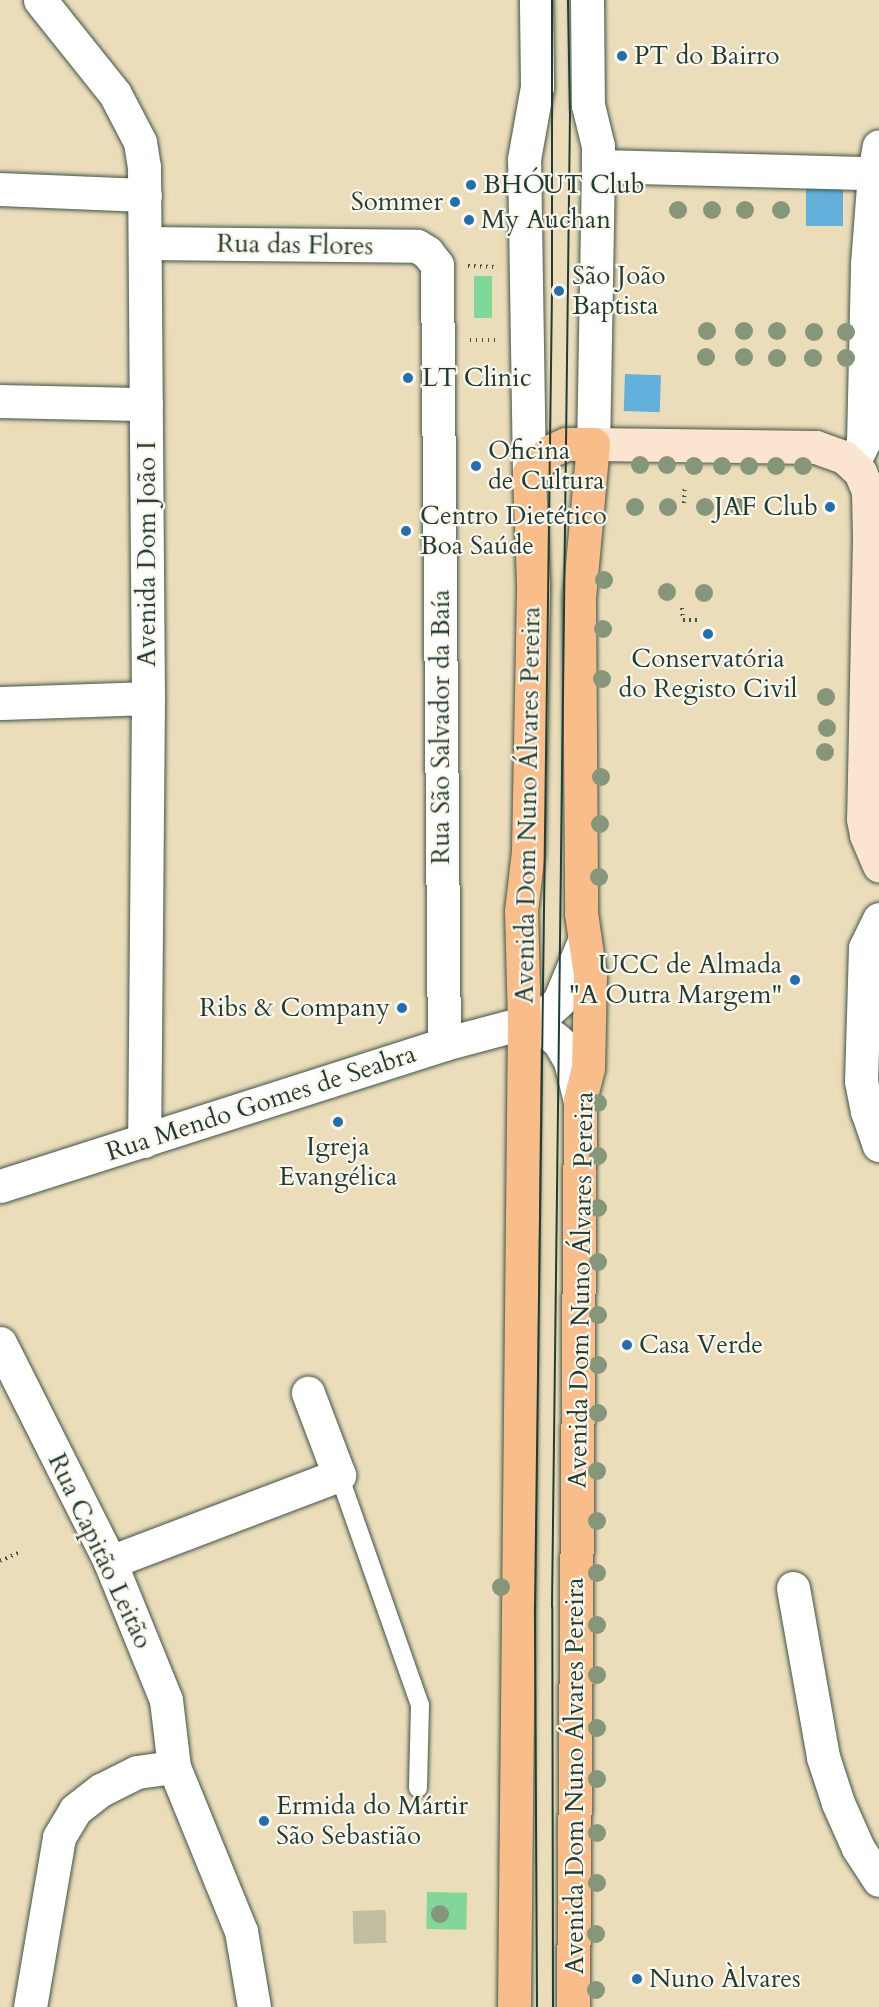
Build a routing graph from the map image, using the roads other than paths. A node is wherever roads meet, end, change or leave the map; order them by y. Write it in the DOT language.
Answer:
graph roads {
  1 [pos="40,0"];
  2 [pos="536,0"];
  3 [pos="587,0"];
  4 [pos="876,159"];
  5 [pos="598,166"];
  6 [pos="0,189"];
  7 [pos="145,195"];
  8 [pos="145,243"];
  9 [pos="437,266"];
  10 [pos="0,401"];
  11 [pos="146,404"];
  12 [pos="593,444"];
  13 [pos="853,464"];
  14 [pos="528,473"];
  15 [pos="148,698"];
  16 [pos="0,703"];
  17 [pos="879,865"];
  18 [pos="879,919"];
  19 [pos="584,941"];
  20 [pos="524,1023"];
  21 [pos="871,1024"];
  22 [pos="444,1044"];
  23 [pos="580,1101"];
  24 [pos="144,1141"];
  25 [pos="879,1145"];
  26 [pos="0,1186"];
  27 [pos="0,1343"];
  28 [pos="308,1393"];
  29 [pos="339,1475"];
  30 [pos="110,1562"];
  31 [pos="793,1588"];
  32 [pos="174,1767"];
  33 [pos="418,1788"];
  34 [pos="879,1880"];
  35 [pos="30,2007"];
  36 [pos="254,2007"];
  37 [pos="513,2007"];
  38 [pos="573,2007"];
  1 -- 7 [label="street, Avenida Dom João I"];
  2 -- 14 [label="street, Avenida Dom Nuno Álvares Pereira"];
  3 -- 5 [label="street, Avenida Dom Nuno Álvares Pereira"];
  4 -- 5 [label="street"];
  4 -- 13 [label="street"];
  5 -- 12 [label="street, Avenida Dom Nuno Álvares Pereira"];
  6 -- 7 [label="street"];
  7 -- 8 [label="street, Avenida Dom João I"];
  8 -- 9 [label="street, Rua das Flores"];
  8 -- 11 [label="street, Avenida Dom João I"];
  9 -- 22 [label="street, Rua São Salvador da Baía"];
  10 -- 11 [label="street"];
  11 -- 15 [label="street, Avenida Dom João I"];
  12 -- 13 [label="street"];
  12 -- 14 [label="main road"];
  12 -- 19 [label="main road, Avenida Dom Nuno Álvares Pereira"];
  13 -- 17 [label="street"];
  14 -- 20 [label="main road, Avenida Dom Nuno Álvares Pereira"];
  15 -- 16 [label="street"];
  15 -- 24 [label="street, Avenida Dom João I"];
  18 -- 21 [label="street"];
  19 -- 20 [label="street, Rua Mendo Gomes de Seabra"];
  19 -- 23 [label="main road, Avenida Dom Nuno Álvares Pereira"];
  20 -- 22 [label="street, Rua Mendo Gomes de Seabra"];
  20 -- 23 [label="street"];
  20 -- 37 [label="main road, Avenida Dom Nuno Álvares Pereira"];
  21 -- 25 [label="street"];
  22 -- 24 [label="street, Rua Mendo Gomes de Seabra"];
  23 -- 38 [label="main road, Avenida Dom Nuno Álvares Pereira"];
  24 -- 26 [label="street, Rua Mendo Gomes de Seabra"];
  27 -- 30 [label="street, Rua Capitão Leitão"];
  28 -- 29 [label="street"];
  29 -- 30 [label="street"];
  29 -- 33 [label="lane"];
  30 -- 32 [label="street, Rua Capitão Leitão"];
  31 -- 34 [label="street"];
  32 -- 35 [label="street"];
  32 -- 36 [label="street, Rua Capitão Leitão"];
}
